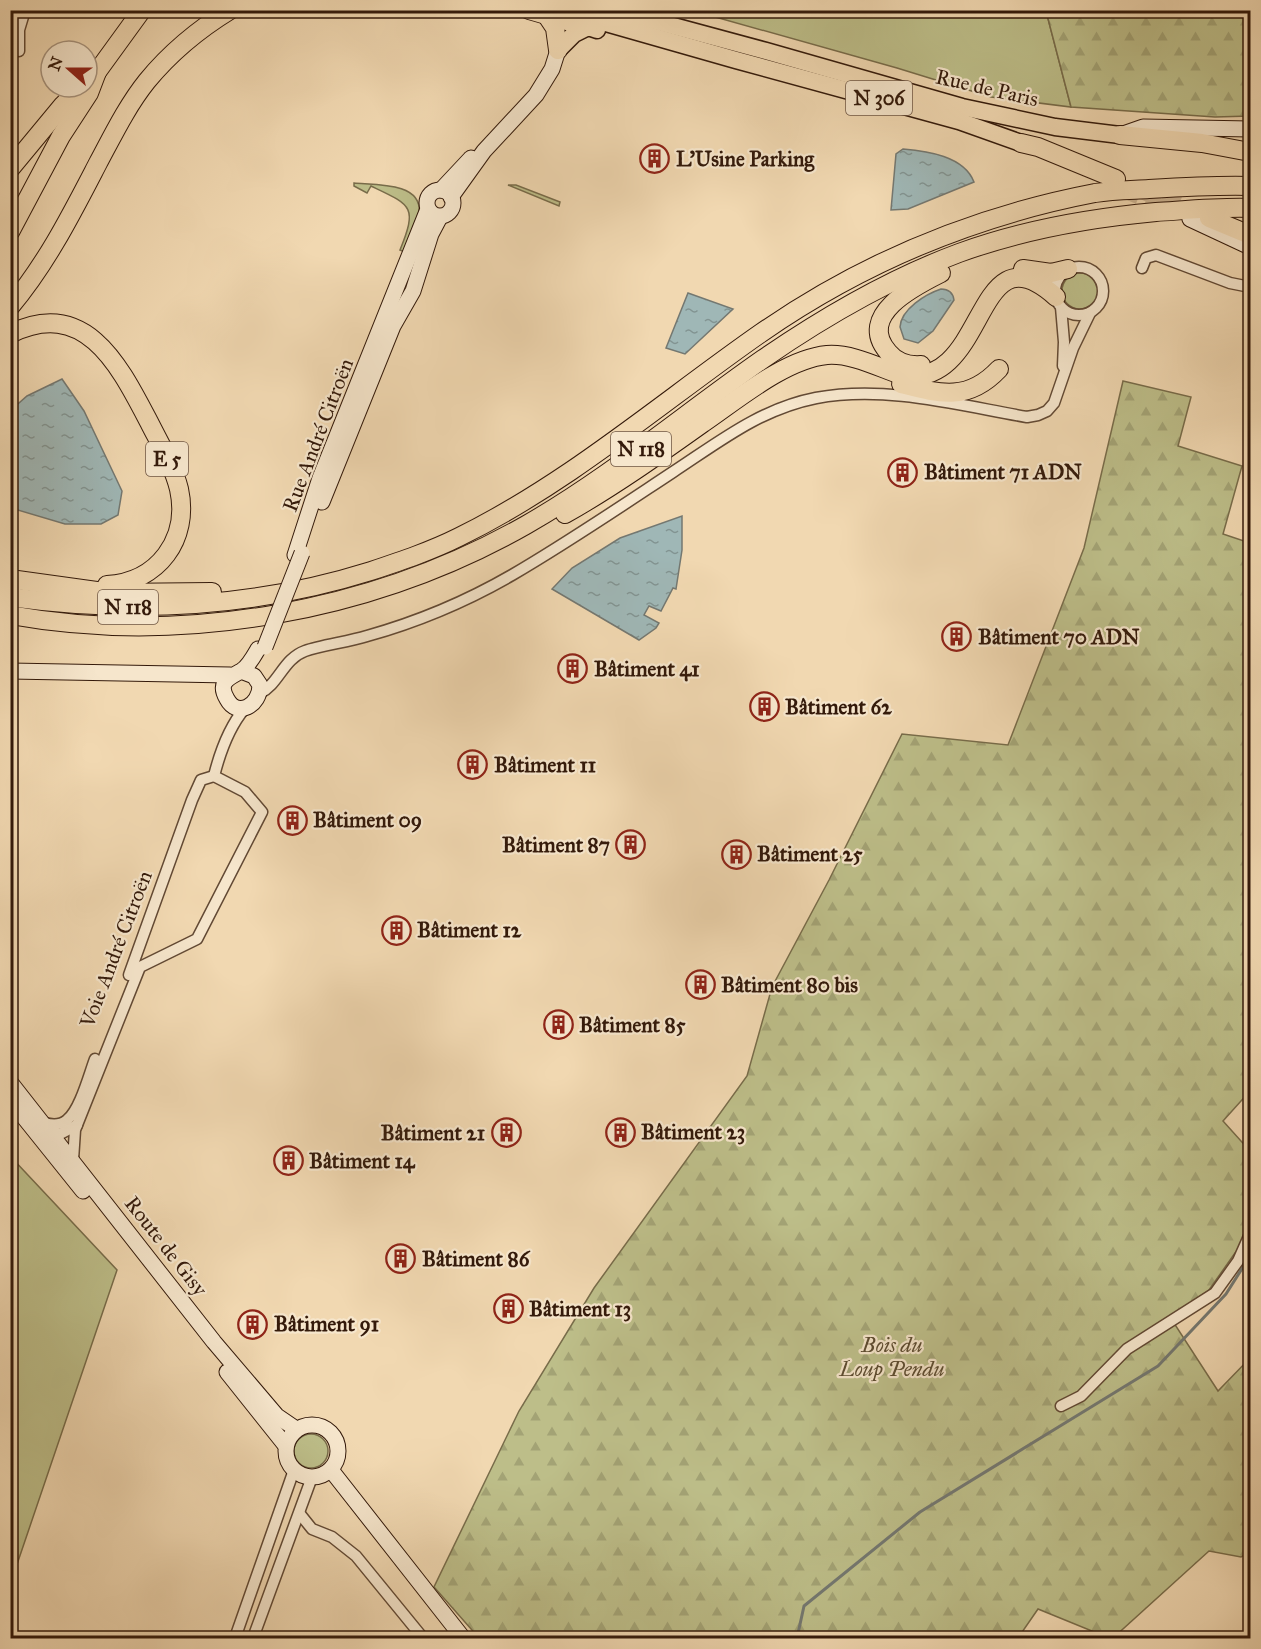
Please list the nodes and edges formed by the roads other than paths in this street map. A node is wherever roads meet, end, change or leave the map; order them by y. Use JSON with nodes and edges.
{"nodes":[{"id":1,"x":25,"y":10,"type":"edge"},
{"id":2,"x":142,"y":10,"type":"edge"},
{"id":3,"x":230,"y":10,"type":"edge"},
{"id":4,"x":529,"y":10,"type":"edge"},
{"id":5,"x":614,"y":10,"type":"edge"},
{"id":6,"x":554,"y":13,"type":"edge"},
{"id":7,"x":588,"y":27,"type":"junction"},
{"id":8,"x":558,"y":50,"type":"junction"},
{"id":9,"x":19,"y":51,"type":"dead end"},
{"id":10,"x":736,"y":60,"type":"junction"},
{"id":11,"x":99,"y":68,"type":"edge"},
{"id":12,"x":69,"y":99,"type":"edge"},
{"id":13,"x":85,"y":99,"type":"edge"},
{"id":14,"x":1251,"y":129,"type":"edge"},
{"id":15,"x":1120,"y":135,"type":"junction"},
{"id":16,"x":1021,"y":143,"type":"joint"},
{"id":17,"x":1251,"y":152,"type":"edge"},
{"id":18,"x":10,"y":169,"type":"edge"},
{"id":19,"x":1109,"y":180,"type":"tunnel mouth"},
{"id":20,"x":1251,"y":186,"type":"edge"},
{"id":21,"x":446,"y":194,"type":"junction"},
{"id":22,"x":1251,"y":208,"type":"edge"},
{"id":23,"x":434,"y":213,"type":"junction"},
{"id":24,"x":1209,"y":218,"type":"tunnel mouth"},
{"id":25,"x":1190,"y":219,"type":"tunnel mouth"},
{"id":26,"x":1068,"y":223,"type":"junction"},
{"id":27,"x":10,"y":232,"type":"edge"},
{"id":28,"x":1251,"y":235,"type":"edge"},
{"id":29,"x":1251,"y":247,"type":"edge"},
{"id":30,"x":1142,"y":268,"type":"dead end"},
{"id":31,"x":1068,"y":269,"type":"junction"},
{"id":32,"x":1251,"y":287,"type":"edge"},
{"id":33,"x":1058,"y":302,"type":"junction"},
{"id":34,"x":10,"y":307,"type":"edge"},
{"id":35,"x":1090,"y":313,"type":"junction"},
{"id":36,"x":10,"y":334,"type":"edge"},
{"id":37,"x":999,"y":369,"type":"dead end"},
{"id":38,"x":1064,"y":372,"type":"junction"},
{"id":39,"x":779,"y":373,"type":"junction"},
{"id":40,"x":537,"y":493,"type":"junction"},
{"id":41,"x":450,"y":562,"type":"junction"},
{"id":42,"x":10,"y":579,"type":"edge"},
{"id":43,"x":48,"y":584,"type":"junction"},
{"id":44,"x":10,"y":597,"type":"edge"},
{"id":45,"x":10,"y":615,"type":"edge"},
{"id":46,"x":10,"y":671,"type":"edge"},
{"id":47,"x":190,"y":676,"type":"junction"},
{"id":48,"x":248,"y":679,"type":"junction"},
{"id":49,"x":225,"y":695,"type":"junction"},
{"id":50,"x":245,"y":708,"type":"junction"},
{"id":51,"x":214,"y":776,"type":"junction"},
{"id":52,"x":10,"y":1082,"type":"edge"},
{"id":53,"x":10,"y":1100,"type":"edge"},
{"id":54,"x":77,"y":1125,"type":"junction"},
{"id":55,"x":45,"y":1130,"type":"junction"},
{"id":56,"x":73,"y":1160,"type":"junction"},
{"id":57,"x":1251,"y":1234,"type":"edge"},
{"id":58,"x":1061,"y":1406,"type":"dead end"},
{"id":59,"x":296,"y":1430,"type":"junction"},
{"id":60,"x":286,"y":1446,"type":"junction"},
{"id":61,"x":294,"y":1470,"type":"junction"},
{"id":62,"x":330,"y":1470,"type":"junction"},
{"id":63,"x":312,"y":1477,"type":"junction"},
{"id":64,"x":300,"y":1514,"type":"junction"},
{"id":65,"x":235,"y":1638,"type":"edge"},
{"id":66,"x":253,"y":1638,"type":"edge"},
{"id":67,"x":423,"y":1638,"type":"edge"},
{"id":68,"x":463,"y":1638,"type":"edge"}],
"edges":[{"from":1,"to":9,"type":"street"},
{"from":2,"to":11,"type":"highway"},
{"from":3,"to":34,"type":"highway"},
{"from":4,"to":6,"type":"highway"},
{"from":5,"to":15,"type":"main road","name":"Rue de Paris","number":"N 306"},
{"from":6,"to":7,"type":"highway"},
{"from":6,"to":8,"type":"highway"},
{"from":6,"to":10,"type":"main road","number":"N 306"},
{"from":7,"to":8,"type":"main road"},
{"from":7,"to":10,"type":"main road"},
{"from":8,"to":21,"type":"street"},
{"from":10,"to":16,"type":"main road","number":"N 306"},
{"from":12,"to":18,"type":"highway"},
{"from":13,"to":27,"type":"highway"},
{"from":14,"to":15,"type":"street","name":"Rue de Paris"},
{"from":15,"to":17,"type":"highway","number":"N 306"},
{"from":16,"to":19,"type":"highway","number":"N 306"},
{"from":20,"to":40,"type":"highway","number":"N 118"},
{"from":21,"to":23,"type":"street"},
{"from":21,"to":23,"type":"street"},
{"from":22,"to":26,"type":"highway","number":"N 118"},
{"from":23,"to":48,"type":"street","name":"Rue André Citroën","bridge":true},
{"from":24,"to":28,"type":"highway"},
{"from":25,"to":29,"type":"street"},
{"from":26,"to":31,"type":"highway"},
{"from":26,"to":41,"type":"highway","number":"N 118"},
{"from":30,"to":32,"type":"street"},
{"from":31,"to":33,"type":"street"},
{"from":31,"to":35,"type":"street"},
{"from":33,"to":35,"type":"street"},
{"from":33,"to":38,"type":"street"},
{"from":33,"to":39,"type":"highway"},
{"from":35,"to":38,"type":"street"},
{"from":36,"to":43,"type":"highway","number":"E 5"},
{"from":37,"to":39,"type":"highway"},
{"from":38,"to":48,"type":"street"},
{"from":39,"to":41,"type":"highway"},
{"from":40,"to":43,"type":"highway"},
{"from":40,"to":44,"type":"highway","number":"N 118"},
{"from":41,"to":45,"type":"highway","number":"N 118"},
{"from":42,"to":43,"type":"highway"},
{"from":46,"to":47,"type":"street"},
{"from":47,"to":48,"type":"street"},
{"from":47,"to":49,"type":"street"},
{"from":48,"to":49,"type":"street","name":"Rue André Citroën"},
{"from":48,"to":50,"type":"street","name":"Rue André Citroën"},
{"from":49,"to":50,"type":"street"},
{"from":50,"to":51,"type":"street"},
{"from":51,"to":54,"type":"street"},
{"from":51,"to":55,"type":"street","name":"Voie André Citroën"},
{"from":52,"to":55,"type":"street","name":"Route de Gisy"},
{"from":53,"to":55,"type":"street","name":"Route de Gisy"},
{"from":54,"to":55,"type":"street"},
{"from":54,"to":56,"type":"street"},
{"from":55,"to":56,"type":"street","name":"Route de Gisy"},
{"from":55,"to":60,"type":"street","name":"Route de Gisy"},
{"from":56,"to":59,"type":"street","name":"Route de Gisy"},
{"from":57,"to":58,"type":"street"},
{"from":59,"to":60,"type":"street"},
{"from":59,"to":62,"type":"street"},
{"from":60,"to":61,"type":"street"},
{"from":61,"to":63,"type":"street"},
{"from":61,"to":65,"type":"street"},
{"from":62,"to":63,"type":"street"},
{"from":62,"to":68,"type":"street"},
{"from":63,"to":64,"type":"street"},
{"from":64,"to":66,"type":"street"},
{"from":64,"to":67,"type":"street"}]}
